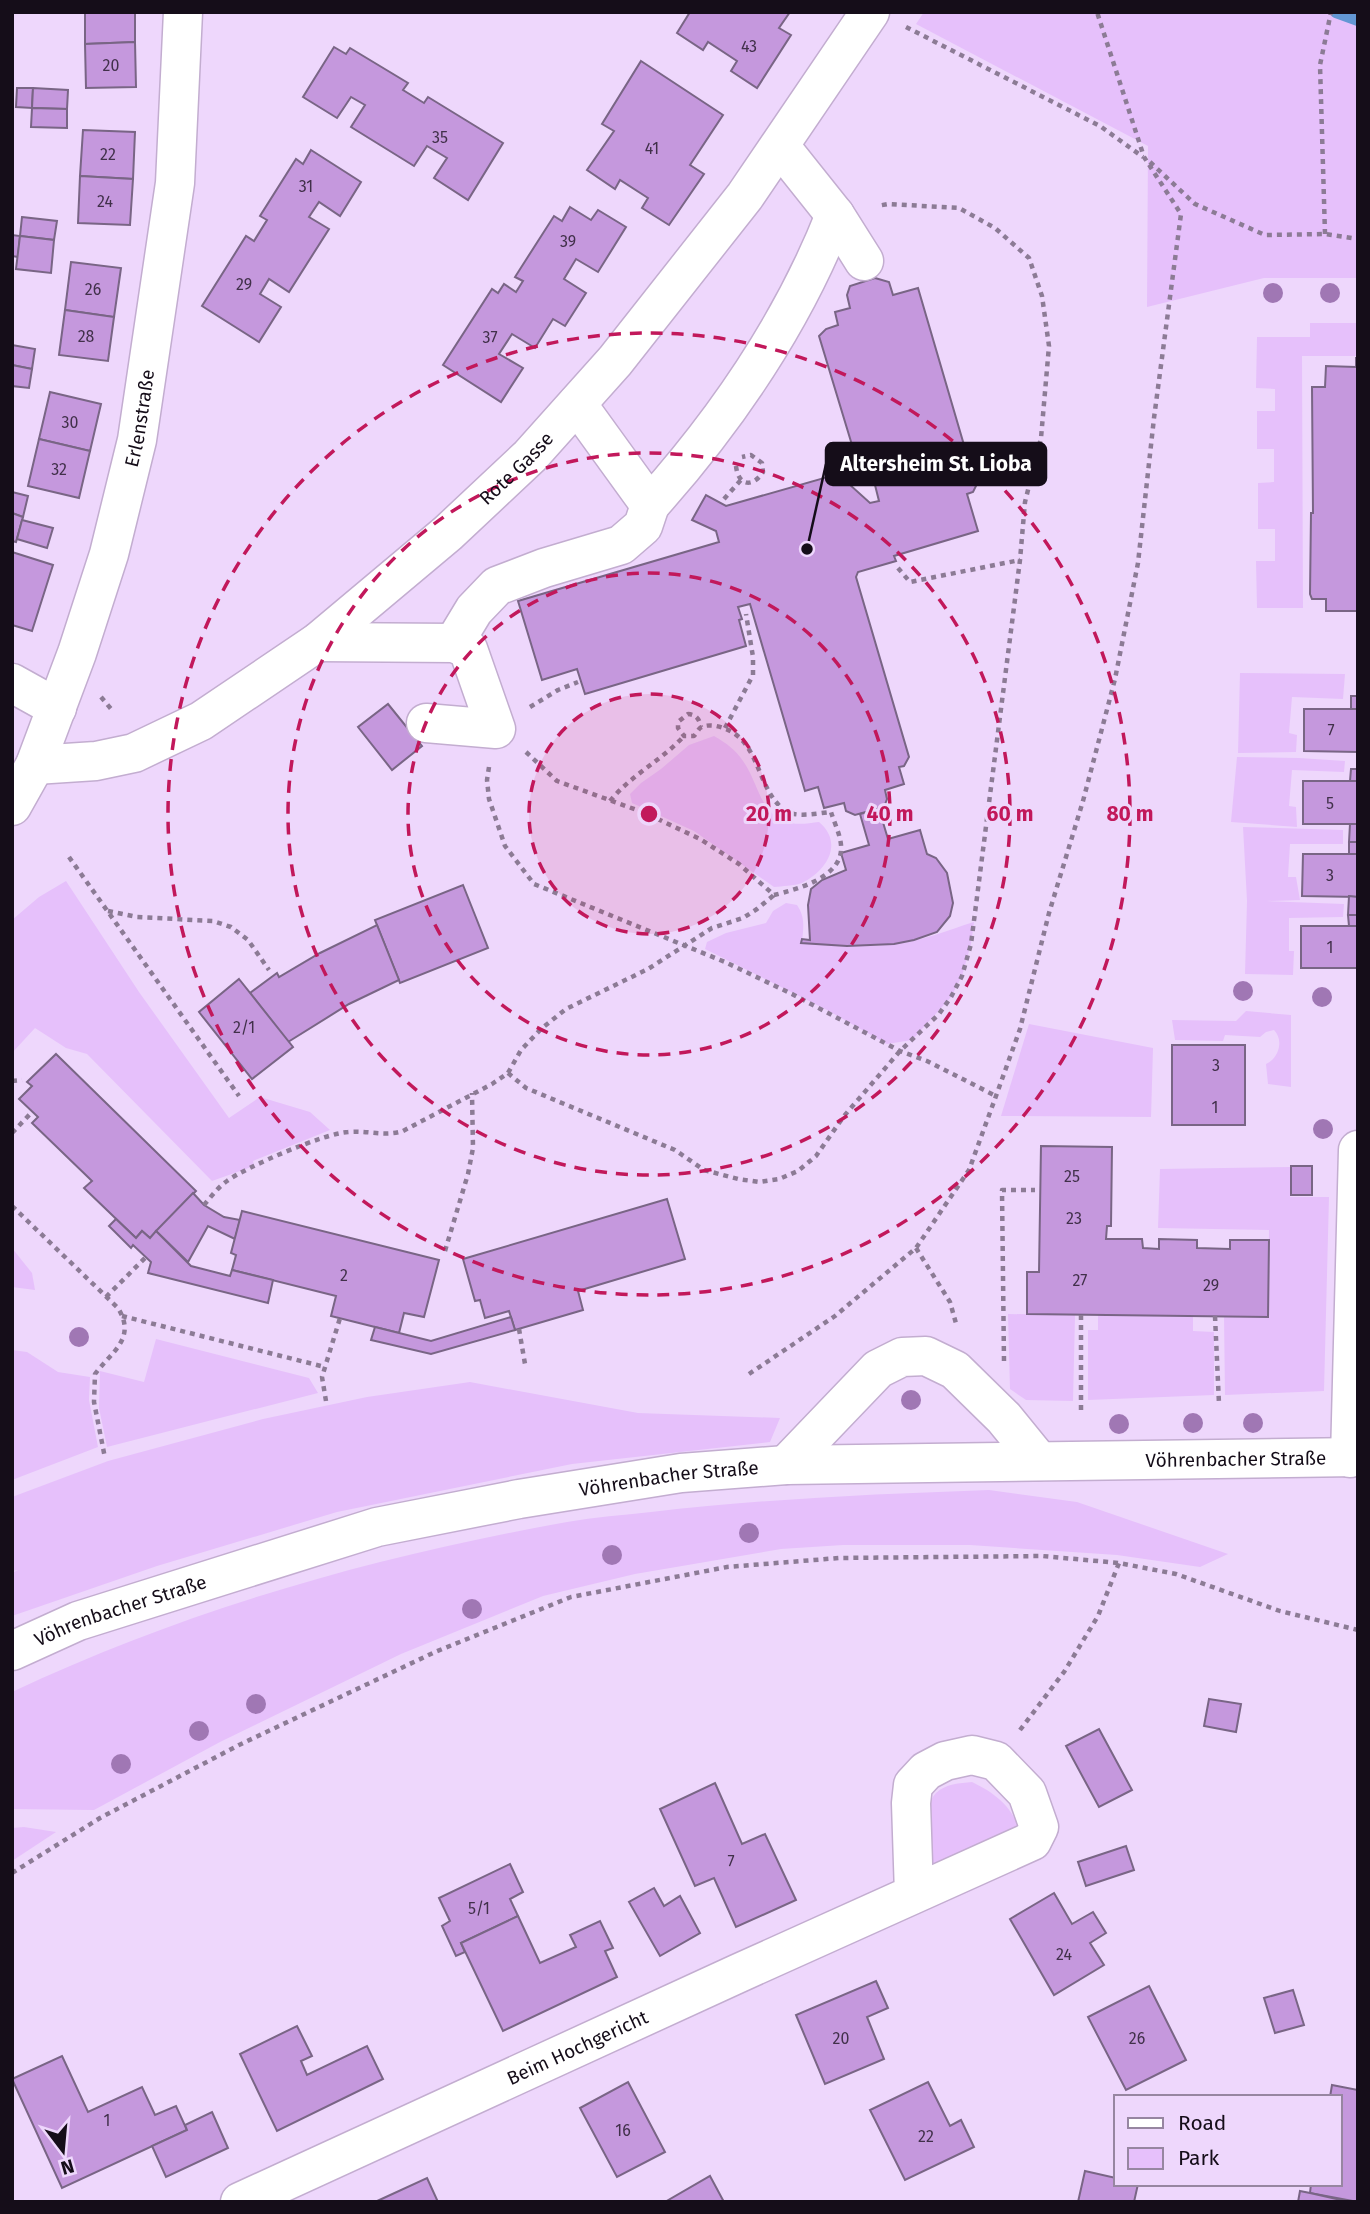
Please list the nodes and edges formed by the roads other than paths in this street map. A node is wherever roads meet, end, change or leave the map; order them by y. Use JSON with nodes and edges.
{"nodes":[{"id":1,"x":183,"y":12,"type":"edge"},
{"id":2,"x":869,"y":14,"type":"edge"},
{"id":3,"x":780,"y":146,"type":"junction"},
{"id":4,"x":835,"y":215,"type":"junction"},
{"id":5,"x":864,"y":261,"type":"dead end"},
{"id":6,"x":577,"y":404,"type":"junction"},
{"id":7,"x":650,"y":505,"type":"junction"},
{"id":8,"x":318,"y":642,"type":"junction"},
{"id":9,"x":454,"y":643,"type":"junction"},
{"id":10,"x":12,"y":683,"type":"edge"},
{"id":11,"x":57,"y":708,"type":"junction"},
{"id":12,"x":426,"y":723,"type":"dead end"},
{"id":13,"x":36,"y":765,"type":"junction"},
{"id":14,"x":12,"y":806,"type":"edge"},
{"id":15,"x":1358,"y":1150,"type":"edge"},
{"id":16,"x":1355,"y":1459,"type":"edge"},
{"id":17,"x":1039,"y":1461,"type":"junction"},
{"id":18,"x":786,"y":1465,"type":"junction"},
{"id":19,"x":12,"y":1651,"type":"edge"},
{"id":20,"x":914,"y":1894,"type":"junction"},
{"id":21,"x":240,"y":2202,"type":"edge"}],
"edges":[{"from":1,"to":11,"type":"street","name":"Erlenstraße"},
{"from":2,"to":3,"type":"street","name":"Rote Gasse"},
{"from":3,"to":4,"type":"street"},
{"from":3,"to":6,"type":"street","name":"Rote Gasse"},
{"from":4,"to":5,"type":"street"},
{"from":4,"to":7,"type":"street"},
{"from":6,"to":7,"type":"street"},
{"from":6,"to":8,"type":"street","name":"Rote Gasse"},
{"from":7,"to":9,"type":"street"},
{"from":8,"to":9,"type":"street"},
{"from":8,"to":13,"type":"street","name":"Rote Gasse"},
{"from":9,"to":12,"type":"street"},
{"from":10,"to":11,"type":"street"},
{"from":11,"to":13,"type":"street","name":"Erlenstraße"},
{"from":13,"to":14,"type":"street","name":"Erlenstraße"},
{"from":15,"to":16,"type":"street"},
{"from":16,"to":17,"type":"street","name":"Vöhrenbacher Straße"},
{"from":17,"to":18,"type":"street","name":"Vöhrenbacher Straße"},
{"from":17,"to":18,"type":"street"},
{"from":18,"to":19,"type":"street","name":"Vöhrenbacher Straße"},
{"from":20,"to":20,"type":"street","name":"Beim Hochgericht"},
{"from":20,"to":21,"type":"street","name":"Beim Hochgericht"}]}
